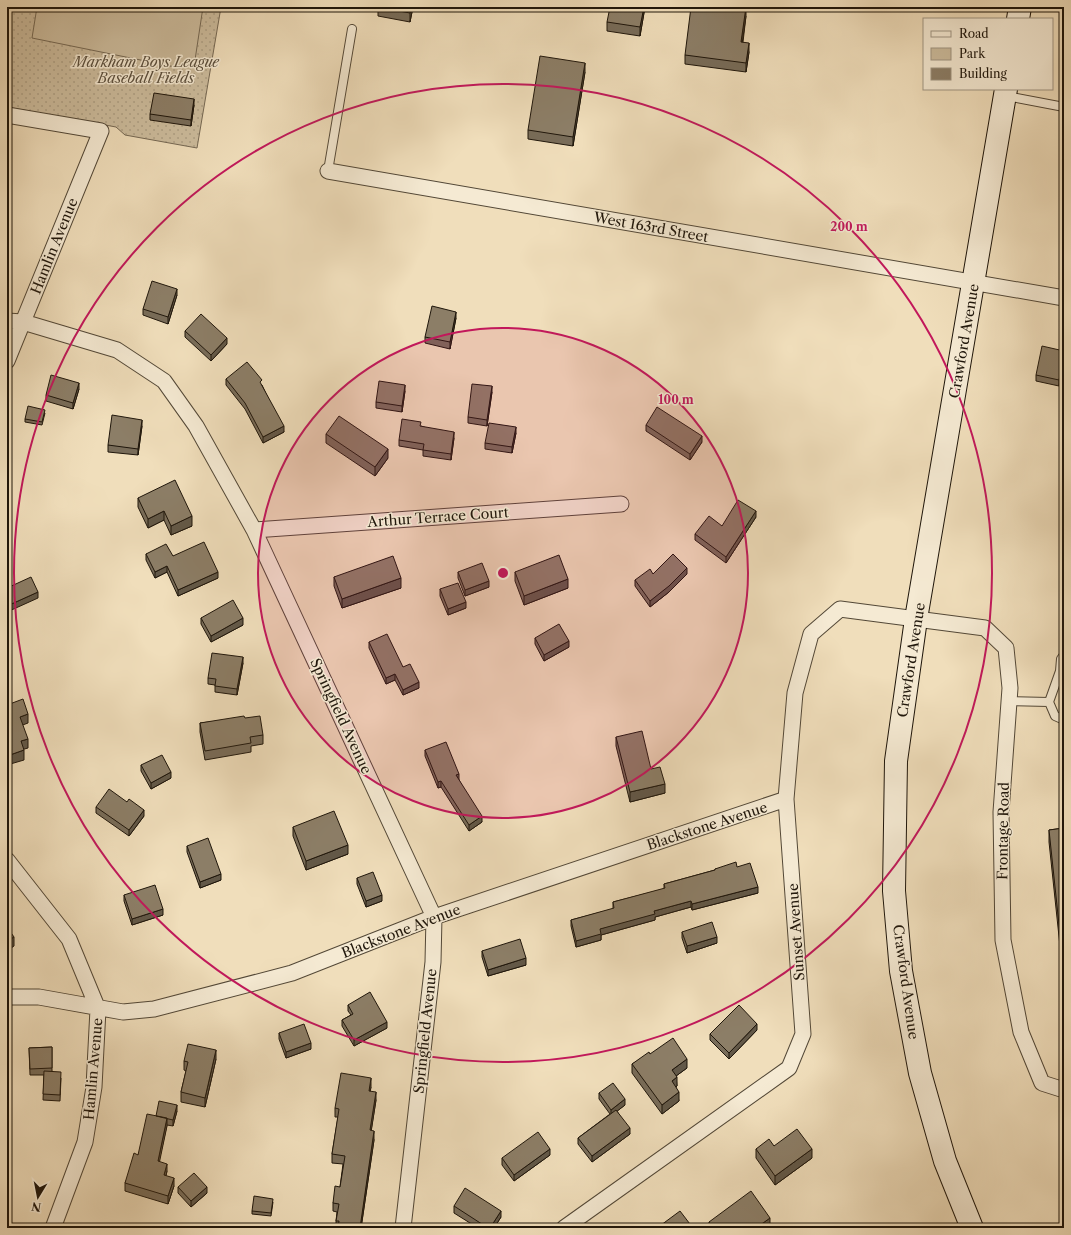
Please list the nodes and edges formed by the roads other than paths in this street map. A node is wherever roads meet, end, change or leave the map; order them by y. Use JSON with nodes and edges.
{"nodes":[{"id":1,"x":1020,"y":7,"type":"edge"},
{"id":2,"x":1018,"y":18,"type":"edge"},
{"id":3,"x":352,"y":29,"type":"dead end"},
{"id":4,"x":1006,"y":93,"type":"edge"},
{"id":5,"x":1064,"y":107,"type":"edge"},
{"id":6,"x":7,"y":115,"type":"edge"},
{"id":7,"x":328,"y":170,"type":"joint"},
{"id":8,"x":973,"y":283,"type":"junction"},
{"id":9,"x":1064,"y":298,"type":"edge"},
{"id":10,"x":7,"y":321,"type":"edge"},
{"id":11,"x":23,"y":322,"type":"junction"},
{"id":12,"x":7,"y":361,"type":"edge"},
{"id":13,"x":621,"y":504,"type":"dead end"},
{"id":14,"x":254,"y":530,"type":"junction"},
{"id":15,"x":916,"y":619,"type":"junction"},
{"id":16,"x":1064,"y":655,"type":"edge"},
{"id":17,"x":1009,"y":700,"type":"junction"},
{"id":18,"x":1049,"y":702,"type":"junction"},
{"id":19,"x":1064,"y":720,"type":"edge"},
{"id":20,"x":786,"y":799,"type":"junction"},
{"id":21,"x":7,"y":860,"type":"edge"},
{"id":22,"x":434,"y":917,"type":"junction"},
{"id":23,"x":7,"y":997,"type":"edge"},
{"id":24,"x":98,"y":1009,"type":"junction"},
{"id":25,"x":1064,"y":1090,"type":"edge"},
{"id":26,"x":53,"y":1228,"type":"edge"},
{"id":27,"x":403,"y":1228,"type":"edge"},
{"id":28,"x":564,"y":1228,"type":"edge"},
{"id":29,"x":972,"y":1228,"type":"edge"}],
"edges":[{"from":1,"to":2,"type":"main road"},
{"from":3,"to":7,"type":"lane"},
{"from":4,"to":5,"type":"lane"},
{"from":4,"to":8,"type":"main road","name":"Crawford Avenue"},
{"from":6,"to":11,"type":"street","name":"Hamlin Avenue"},
{"from":7,"to":8,"type":"street","name":"West 163rd Street"},
{"from":8,"to":9,"type":"street","name":"West 163rd Street"},
{"from":8,"to":15,"type":"main road","name":"Crawford Avenue"},
{"from":10,"to":11,"type":"street","name":"Springfield Avenue"},
{"from":11,"to":12,"type":"street","name":"Hamlin Avenue"},
{"from":11,"to":14,"type":"street","name":"Springfield Avenue"},
{"from":13,"to":14,"type":"street","name":"Arthur Terrace Court"},
{"from":14,"to":22,"type":"street","name":"Springfield Avenue"},
{"from":15,"to":17,"type":"street","name":"Frontage Road"},
{"from":15,"to":20,"type":"street","name":"Sunset Avenue"},
{"from":15,"to":29,"type":"main road","name":"Crawford Avenue"},
{"from":16,"to":18,"type":"lane"},
{"from":17,"to":18,"type":"lane"},
{"from":17,"to":25,"type":"street","name":"Frontage Road"},
{"from":18,"to":19,"type":"lane"},
{"from":20,"to":22,"type":"street","name":"Blackstone Avenue"},
{"from":20,"to":28,"type":"street","name":"Sunset Avenue"},
{"from":21,"to":24,"type":"street","name":"Hamlin Avenue"},
{"from":22,"to":24,"type":"street","name":"Blackstone Avenue"},
{"from":22,"to":27,"type":"street","name":"Springfield Avenue"},
{"from":23,"to":24,"type":"street","name":"Blackstone Avenue"},
{"from":24,"to":26,"type":"street","name":"Hamlin Avenue"}]}
